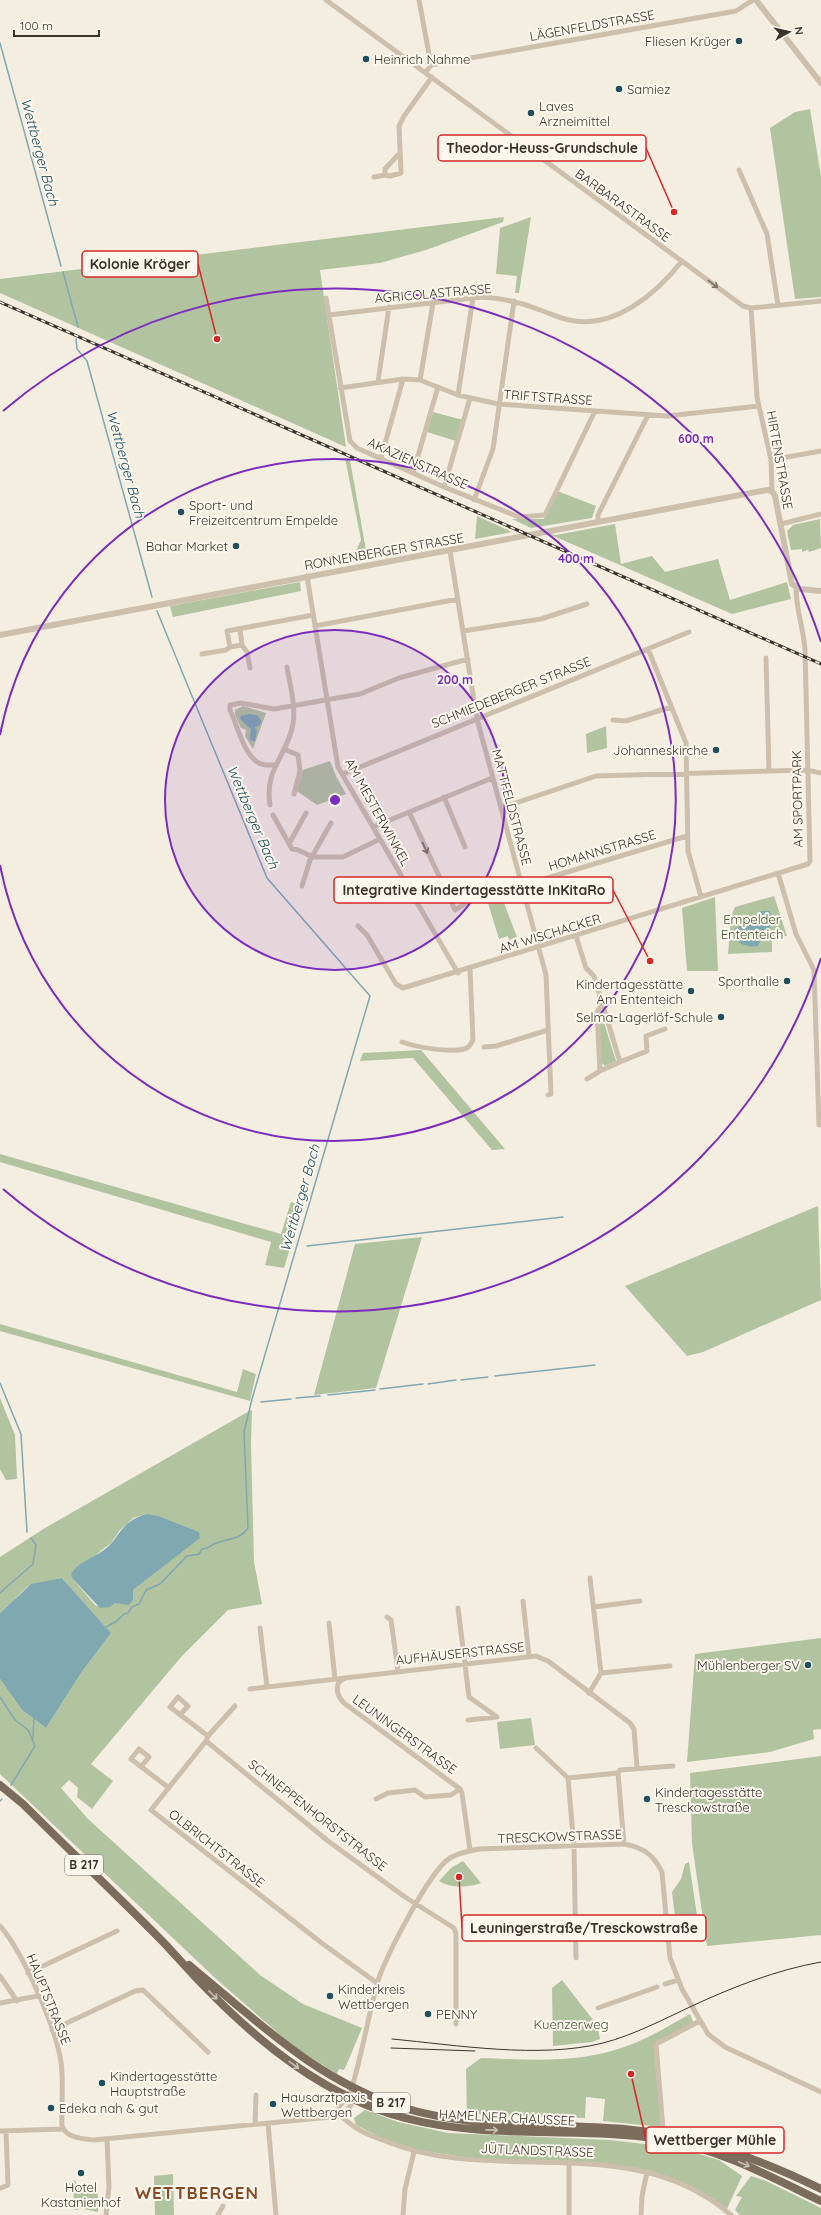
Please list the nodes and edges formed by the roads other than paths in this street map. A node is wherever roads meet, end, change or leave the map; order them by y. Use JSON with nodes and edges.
{"nodes":[{"id":1,"x":326,"y":0,"type":"edge"},
{"id":2,"x":419,"y":0,"type":"edge"},
{"id":3,"x":753,"y":0,"type":"edge"},
{"id":4,"x":756,"y":0,"type":"edge"},
{"id":5,"x":431,"y":65,"type":"junction"},
{"id":6,"x":426,"y":72,"type":"junction"},
{"id":7,"x":432,"y":77,"type":"junction"},
{"id":8,"x":821,"y":83,"type":"edge"},
{"id":9,"x":399,"y":154,"type":"junction"},
{"id":10,"x":739,"y":170,"type":"dead end"},
{"id":11,"x":385,"y":175,"type":"junction"},
{"id":12,"x":374,"y":177,"type":"dead end"},
{"id":13,"x":682,"y":261,"type":"junction"},
{"id":14,"x":326,"y":298,"type":"dead end"},
{"id":15,"x":473,"y":298,"type":"junction"},
{"id":16,"x":514,"y":301,"type":"junction"},
{"id":17,"x":821,"y":301,"type":"edge"},
{"id":18,"x":433,"y":303,"type":"junction"},
{"id":19,"x":778,"y":305,"type":"junction"},
{"id":20,"x":389,"y":307,"type":"junction"},
{"id":21,"x":751,"y":308,"type":"junction"},
{"id":22,"x":329,"y":315,"type":"junction"},
{"id":23,"x":404,"y":379,"type":"junction"},
{"id":24,"x":420,"y":380,"type":"junction"},
{"id":25,"x":378,"y":382,"type":"junction"},
{"id":26,"x":438,"y":387,"type":"junction"},
{"id":27,"x":340,"y":388,"type":"junction"},
{"id":28,"x":458,"y":394,"type":"junction"},
{"id":29,"x":470,"y":398,"type":"junction"},
{"id":30,"x":498,"y":404,"type":"junction"},
{"id":31,"x":759,"y":406,"type":"junction"},
{"id":32,"x":595,"y":411,"type":"junction"},
{"id":33,"x":648,"y":415,"type":"junction"},
{"id":34,"x":821,"y":450,"type":"edge"},
{"id":35,"x":381,"y":458,"type":"junction"},
{"id":36,"x":771,"y":460,"type":"junction"},
{"id":37,"x":413,"y":473,"type":"junction"},
{"id":38,"x":444,"y":487,"type":"junction"},
{"id":39,"x":772,"y":491,"type":"junction"},
{"id":40,"x":474,"y":500,"type":"junction"},
{"id":41,"x":821,"y":514,"type":"edge"},
{"id":42,"x":598,"y":522,"type":"junction"},
{"id":43,"x":781,"y":524,"type":"junction"},
{"id":44,"x":450,"y":551,"type":"junction"},
{"id":45,"x":306,"y":576,"type":"junction"},
{"id":46,"x":796,"y":588,"type":"junction"},
{"id":47,"x":821,"y":591,"type":"edge"},
{"id":48,"x":458,"y":599,"type":"junction"},
{"id":49,"x":587,"y":604,"type":"dead end"},
{"id":50,"x":313,"y":615,"type":"junction"},
{"id":51,"x":315,"y":626,"type":"junction"},
{"id":52,"x":240,"y":629,"type":"junction"},
{"id":53,"x":463,"y":631,"type":"junction"},
{"id":54,"x":688,"y":632,"type":"dead end"},
{"id":55,"x":0,"y":635,"type":"edge"},
{"id":56,"x":242,"y":645,"type":"junction"},
{"id":57,"x":230,"y":647,"type":"junction"},
{"id":58,"x":648,"y":649,"type":"junction"},
{"id":59,"x":202,"y":654,"type":"dead end"},
{"id":60,"x":766,"y":658,"type":"dead end"},
{"id":61,"x":468,"y":659,"type":"junction"},
{"id":62,"x":287,"y":667,"type":"dead end"},
{"id":63,"x":250,"y":668,"type":"dead end"},
{"id":64,"x":327,"y":700,"type":"junction"},
{"id":65,"x":293,"y":706,"type":"junction"},
{"id":66,"x":671,"y":707,"type":"junction"},
{"id":67,"x":477,"y":719,"type":"junction"},
{"id":68,"x":613,"y":720,"type":"dead end"},
{"id":69,"x":284,"y":749,"type":"junction"},
{"id":70,"x":275,"y":765,"type":"junction"},
{"id":71,"x":807,"y":770,"type":"junction"},
{"id":72,"x":770,"y":771,"type":"junction"},
{"id":73,"x":687,"y":773,"type":"junction"},
{"id":74,"x":821,"y":773,"type":"edge"},
{"id":75,"x":343,"y":774,"type":"junction"},
{"id":76,"x":492,"y":778,"type":"junction"},
{"id":77,"x":294,"y":794,"type":"dead end"},
{"id":78,"x":444,"y":797,"type":"junction"},
{"id":79,"x":270,"y":805,"type":"dead end"},
{"id":80,"x":501,"y":808,"type":"junction"},
{"id":81,"x":409,"y":812,"type":"junction"},
{"id":82,"x":306,"y":813,"type":"dead end"},
{"id":83,"x":273,"y":815,"type":"dead end"},
{"id":84,"x":331,"y":823,"type":"dead end"},
{"id":85,"x":373,"y":827,"type":"junction"},
{"id":86,"x":687,"y":836,"type":"junction"},
{"id":87,"x":380,"y":839,"type":"junction"},
{"id":88,"x":290,"y":842,"type":"junction"},
{"id":89,"x":465,"y":847,"type":"dead end"},
{"id":90,"x":313,"y":858,"type":"junction"},
{"id":91,"x":778,"y":873,"type":"junction"},
{"id":92,"x":302,"y":886,"type":"dead end"},
{"id":93,"x":523,"y":886,"type":"junction"},
{"id":94,"x":701,"y":897,"type":"junction"},
{"id":95,"x":358,"y":926,"type":"dead end"},
{"id":96,"x":576,"y":936,"type":"junction"},
{"id":97,"x":540,"y":947,"type":"junction"},
{"id":98,"x":470,"y":969,"type":"junction"},
{"id":99,"x":458,"y":973,"type":"junction"},
{"id":100,"x":602,"y":1005,"type":"junction"},
{"id":101,"x":818,"y":1005,"type":"edge"},
{"id":102,"x":665,"y":1029,"type":"dead end"},
{"id":103,"x":548,"y":1030,"type":"junction"},
{"id":104,"x":402,"y":1042,"type":"dead end"},
{"id":105,"x":484,"y":1047,"type":"dead end"},
{"id":106,"x":620,"y":1062,"type":"junction"},
{"id":107,"x":600,"y":1071,"type":"junction"},
{"id":108,"x":587,"y":1079,"type":"dead end"},
{"id":109,"x":548,"y":1095,"type":"dead end"},
{"id":110,"x":819,"y":1125,"type":"dead end"},
{"id":111,"x":590,"y":1578,"type":"dead end"},
{"id":112,"x":523,"y":1600,"type":"dead end"},
{"id":113,"x":640,"y":1601,"type":"dead end"},
{"id":114,"x":594,"y":1607,"type":"junction"},
{"id":115,"x":458,"y":1608,"type":"dead end"},
{"id":116,"x":387,"y":1617,"type":"dead end"},
{"id":117,"x":328,"y":1623,"type":"dead end"},
{"id":118,"x":260,"y":1628,"type":"dead end"},
{"id":119,"x":529,"y":1656,"type":"junction"},
{"id":120,"x":465,"y":1663,"type":"junction"},
{"id":121,"x":670,"y":1666,"type":"dead end"},
{"id":122,"x":398,"y":1671,"type":"junction"},
{"id":123,"x":601,"y":1674,"type":"junction"},
{"id":124,"x":348,"y":1677,"type":"junction"},
{"id":125,"x":335,"y":1679,"type":"junction"},
{"id":126,"x":267,"y":1687,"type":"junction"},
{"id":127,"x":250,"y":1689,"type":"dead end"},
{"id":128,"x":589,"y":1692,"type":"junction"},
{"id":129,"x":235,"y":1706,"type":"dead end"},
{"id":130,"x":180,"y":1715,"type":"dead end"},
{"id":131,"x":468,"y":1720,"type":"dead end"},
{"id":132,"x":207,"y":1738,"type":"junction"},
{"id":133,"x":536,"y":1748,"type":"dead end"},
{"id":134,"x":673,"y":1766,"type":"dead end"},
{"id":135,"x":141,"y":1767,"type":"dead end"},
{"id":136,"x":637,"y":1768,"type":"junction"},
{"id":137,"x":618,"y":1773,"type":"junction"},
{"id":138,"x":568,"y":1778,"type":"junction"},
{"id":139,"x":0,"y":1786,"type":"edge"},
{"id":140,"x":169,"y":1788,"type":"junction"},
{"id":141,"x":460,"y":1789,"type":"junction"},
{"id":142,"x":376,"y":1799,"type":"dead end"},
{"id":143,"x":624,"y":1844,"type":"junction"},
{"id":144,"x":574,"y":1846,"type":"junction"},
{"id":145,"x":470,"y":1850,"type":"junction"},
{"id":146,"x":416,"y":1905,"type":"junction"},
{"id":147,"x":0,"y":1926,"type":"edge"},
{"id":148,"x":117,"y":1931,"type":"dead end"},
{"id":149,"x":167,"y":1946,"type":"junction"},
{"id":150,"x":576,"y":1958,"type":"dead end"},
{"id":151,"x":28,"y":1973,"type":"junction"},
{"id":152,"x":0,"y":1976,"type":"edge"},
{"id":153,"x":678,"y":1980,"type":"junction"},
{"id":154,"x":377,"y":1983,"type":"junction"},
{"id":155,"x":665,"y":1984,"type":"dead end"},
{"id":156,"x":657,"y":1987,"type":"dead end"},
{"id":157,"x":38,"y":1996,"type":"junction"},
{"id":158,"x":17,"y":2001,"type":"junction"},
{"id":159,"x":0,"y":2003,"type":"edge"},
{"id":160,"x":598,"y":2008,"type":"dead end"},
{"id":161,"x":700,"y":2021,"type":"junction"},
{"id":162,"x":456,"y":2024,"type":"dead end"},
{"id":163,"x":52,"y":2030,"type":"junction"},
{"id":164,"x":208,"y":2052,"type":"dead end"},
{"id":165,"x":352,"y":2087,"type":"junction"},
{"id":166,"x":821,"y":2092,"type":"edge"},
{"id":167,"x":256,"y":2095,"type":"dead end"},
{"id":168,"x":349,"y":2097,"type":"junction"},
{"id":169,"x":341,"y":2116,"type":"junction"},
{"id":170,"x":331,"y":2117,"type":"junction"},
{"id":171,"x":255,"y":2124,"type":"junction"},
{"id":172,"x":268,"y":2124,"type":"junction"},
{"id":173,"x":63,"y":2129,"type":"junction"},
{"id":174,"x":663,"y":2129,"type":"dead end"},
{"id":175,"x":0,"y":2131,"type":"edge"},
{"id":176,"x":6,"y":2131,"type":"junction"},
{"id":177,"x":107,"y":2139,"type":"junction"},
{"id":178,"x":414,"y":2152,"type":"junction"},
{"id":179,"x":569,"y":2162,"type":"junction"},
{"id":180,"x":647,"y":2172,"type":"junction"},
{"id":181,"x":1,"y":2188,"type":"dead end"},
{"id":182,"x":821,"y":2189,"type":"edge"},
{"id":183,"x":821,"y":2201,"type":"edge"},
{"id":184,"x":223,"y":2206,"type":"dead end"},
{"id":185,"x":106,"y":2215,"type":"edge"},
{"id":186,"x":218,"y":2215,"type":"edge"},
{"id":187,"x":276,"y":2215,"type":"edge"},
{"id":188,"x":403,"y":2215,"type":"edge"},
{"id":189,"x":569,"y":2215,"type":"edge"},
{"id":190,"x":641,"y":2215,"type":"edge"},
{"id":191,"x":731,"y":2215,"type":"edge"}],
"edges":[{"from":1,"to":6,"type":"street"},
{"from":2,"to":5,"type":"street"},
{"from":3,"to":5,"type":"street","name":"LÄGENFELDSTRASSE"},
{"from":4,"to":8,"type":"street"},
{"from":5,"to":6,"type":"street"},
{"from":6,"to":7,"type":"street","name":"BARBARASTRASSE"},
{"from":7,"to":9,"type":"street"},
{"from":7,"to":13,"type":"street","name":"BARBARASTRASSE"},
{"from":9,"to":11,"type":"street"},
{"from":9,"to":11,"type":"street"},
{"from":10,"to":19,"type":"street"},
{"from":11,"to":12,"type":"street"},
{"from":13,"to":16,"type":"street","name":"AGRICOLASTRASSE"},
{"from":13,"to":21,"type":"street","name":"BARBARASTRASSE","one_way":true},
{"from":14,"to":22,"type":"street","name":"AKAZIENSTRASSE"},
{"from":15,"to":16,"type":"street","name":"AGRICOLASTRASSE"},
{"from":15,"to":18,"type":"street","name":"AGRICOLASTRASSE"},
{"from":15,"to":28,"type":"street"},
{"from":16,"to":30,"type":"street"},
{"from":17,"to":19,"type":"street"},
{"from":18,"to":20,"type":"street","name":"AGRICOLASTRASSE"},
{"from":18,"to":24,"type":"street"},
{"from":19,"to":21,"type":"street"},
{"from":20,"to":22,"type":"street","name":"AGRICOLASTRASSE"},
{"from":20,"to":25,"type":"street"},
{"from":21,"to":31,"type":"street","name":"HIRTENSTRASSE"},
{"from":22,"to":27,"type":"street","name":"AKAZIENSTRASSE"},
{"from":23,"to":24,"type":"street","name":"TRIFTSTRASSE"},
{"from":23,"to":25,"type":"street","name":"TRIFTSTRASSE"},
{"from":23,"to":35,"type":"street"},
{"from":24,"to":26,"type":"street","name":"TRIFTSTRASSE"},
{"from":25,"to":27,"type":"street","name":"TRIFTSTRASSE"},
{"from":26,"to":28,"type":"street","name":"TRIFTSTRASSE"},
{"from":26,"to":37,"type":"street"},
{"from":27,"to":35,"type":"street","name":"AKAZIENSTRASSE"},
{"from":28,"to":29,"type":"street","name":"TRIFTSTRASSE"},
{"from":29,"to":30,"type":"street","name":"TRIFTSTRASSE"},
{"from":29,"to":38,"type":"street"},
{"from":30,"to":32,"type":"street","name":"TRIFTSTRASSE"},
{"from":30,"to":40,"type":"street"},
{"from":31,"to":33,"type":"street","name":"TRIFTSTRASSE"},
{"from":31,"to":36,"type":"street","name":"HIRTENSTRASSE"},
{"from":32,"to":33,"type":"street","name":"TRIFTSTRASSE"},
{"from":32,"to":40,"type":"street","name":"AKAZIENSTRASSE"},
{"from":33,"to":42,"type":"street"},
{"from":34,"to":36,"type":"street"},
{"from":35,"to":37,"type":"street","name":"AKAZIENSTRASSE"},
{"from":36,"to":39,"type":"street","name":"HIRTENSTRASSE"},
{"from":37,"to":38,"type":"street","name":"AKAZIENSTRASSE"},
{"from":38,"to":40,"type":"street","name":"AKAZIENSTRASSE"},
{"from":39,"to":42,"type":"street","name":"RONNENBERGER STRASSE"},
{"from":39,"to":43,"type":"street","name":"HIRTENSTRASSE"},
{"from":41,"to":43,"type":"street"},
{"from":42,"to":44,"type":"street","name":"RONNENBERGER STRASSE"},
{"from":43,"to":46,"type":"street","name":"HIRTENSTRASSE"},
{"from":44,"to":45,"type":"street","name":"RONNENBERGER STRASSE"},
{"from":44,"to":48,"type":"street","name":"MATTFELDSTRASSE"},
{"from":45,"to":50,"type":"street","name":"AM MESTERWINKEL"},
{"from":45,"to":55,"type":"street","name":"RONNENBERGER STRASSE"},
{"from":46,"to":47,"type":"street"},
{"from":46,"to":71,"type":"street","name":"AM SPORTPARK"},
{"from":48,"to":51,"type":"street"},
{"from":48,"to":53,"type":"street","name":"MATTFELDSTRASSE"},
{"from":49,"to":53,"type":"street"},
{"from":50,"to":51,"type":"street","name":"AM MESTERWINKEL"},
{"from":50,"to":52,"type":"street"},
{"from":51,"to":64,"type":"street","name":"AM MESTERWINKEL"},
{"from":52,"to":56,"type":"street"},
{"from":52,"to":57,"type":"street"},
{"from":53,"to":61,"type":"street","name":"MATTFELDSTRASSE"},
{"from":54,"to":58,"type":"street","name":"SCHMIEDEBERGER STRASSE"},
{"from":56,"to":57,"type":"street"},
{"from":56,"to":63,"type":"street"},
{"from":57,"to":59,"type":"street"},
{"from":58,"to":66,"type":"street"},
{"from":58,"to":67,"type":"street","name":"SCHMIEDEBERGER STRASSE"},
{"from":60,"to":72,"type":"street"},
{"from":61,"to":64,"type":"street"},
{"from":61,"to":67,"type":"street","name":"MATTFELDSTRASSE"},
{"from":62,"to":65,"type":"street"},
{"from":64,"to":65,"type":"street"},
{"from":64,"to":75,"type":"street","name":"AM MESTERWINKEL"},
{"from":65,"to":69,"type":"street"},
{"from":65,"to":70,"type":"street"},
{"from":66,"to":68,"type":"street"},
{"from":66,"to":73,"type":"street"},
{"from":67,"to":75,"type":"street","name":"SCHMIEDEBERGER STRASSE"},
{"from":67,"to":76,"type":"street","name":"MATTFELDSTRASSE"},
{"from":69,"to":70,"type":"street"},
{"from":69,"to":77,"type":"street"},
{"from":70,"to":79,"type":"street"},
{"from":71,"to":72,"type":"street"},
{"from":71,"to":74,"type":"street"},
{"from":71,"to":91,"type":"street","name":"AM SPORTPARK"},
{"from":72,"to":73,"type":"street"},
{"from":73,"to":80,"type":"street"},
{"from":73,"to":86,"type":"street"},
{"from":75,"to":85,"type":"street","name":"AM MESTERWINKEL"},
{"from":76,"to":78,"type":"street"},
{"from":76,"to":80,"type":"street","name":"MATTFELDSTRASSE"},
{"from":78,"to":81,"type":"street"},
{"from":78,"to":89,"type":"street"},
{"from":80,"to":93,"type":"street","name":"MATTFELDSTRASSE"},
{"from":81,"to":85,"type":"street"},
{"from":81,"to":93,"type":"street","name":"HOMANNSTRASSE","one_way":true},
{"from":82,"to":88,"type":"street"},
{"from":83,"to":88,"type":"street"},
{"from":84,"to":90,"type":"street"},
{"from":85,"to":87,"type":"street","name":"AM MESTERWINKEL"},
{"from":86,"to":93,"type":"street","name":"HOMANNSTRASSE"},
{"from":86,"to":94,"type":"street"},
{"from":87,"to":90,"type":"street"},
{"from":87,"to":99,"type":"street","name":"AM MESTERWINKEL"},
{"from":88,"to":90,"type":"street"},
{"from":90,"to":92,"type":"street"},
{"from":91,"to":94,"type":"street","name":"AM WISCHACKER"},
{"from":91,"to":101,"type":"street"},
{"from":93,"to":97,"type":"street","name":"MATTFELDSTRASSE"},
{"from":94,"to":96,"type":"street","name":"AM WISCHACKER"},
{"from":95,"to":99,"type":"street","name":"AM WISCHACKER"},
{"from":96,"to":97,"type":"street","name":"AM WISCHACKER"},
{"from":96,"to":100,"type":"street"},
{"from":97,"to":98,"type":"street","name":"AM WISCHACKER"},
{"from":97,"to":103,"type":"street","name":"MATTFELDSTRASSE"},
{"from":98,"to":99,"type":"street","name":"AM WISCHACKER"},
{"from":98,"to":104,"type":"street"},
{"from":100,"to":106,"type":"street"},
{"from":100,"to":107,"type":"street"},
{"from":101,"to":110,"type":"street"},
{"from":102,"to":106,"type":"street"},
{"from":103,"to":105,"type":"street"},
{"from":103,"to":109,"type":"street","name":"MATTFELDSTRASSE"},
{"from":106,"to":107,"type":"street"},
{"from":107,"to":108,"type":"street"},
{"from":111,"to":114,"type":"street"},
{"from":112,"to":119,"type":"street"},
{"from":113,"to":114,"type":"street"},
{"from":114,"to":123,"type":"street"},
{"from":115,"to":120,"type":"street"},
{"from":116,"to":122,"type":"street"},
{"from":117,"to":125,"type":"street"},
{"from":118,"to":126,"type":"street"},
{"from":119,"to":120,"type":"street","name":"AUFHÄUSERSTRASSE"},
{"from":119,"to":128,"type":"street","name":"AUFHÄUSERSTRASSE"},
{"from":120,"to":122,"type":"street","name":"AUFHÄUSERSTRASSE"},
{"from":120,"to":131,"type":"street"},
{"from":121,"to":123,"type":"street"},
{"from":122,"to":124,"type":"street","name":"AUFHÄUSERSTRASSE"},
{"from":123,"to":128,"type":"street"},
{"from":124,"to":125,"type":"street","name":"AUFHÄUSERSTRASSE"},
{"from":124,"to":141,"type":"street","name":"LEUNINGERSTRASSE"},
{"from":125,"to":126,"type":"street","name":"AUFHÄUSERSTRASSE"},
{"from":126,"to":127,"type":"street","name":"AUFHÄUSERSTRASSE"},
{"from":128,"to":136,"type":"street","name":"AUFHÄUSERSTRASSE"},
{"from":129,"to":132,"type":"street","name":"OLBRICHTSTRASSE"},
{"from":130,"to":132,"type":"street","name":"SCHNEPPENHORSTSTRASSE"},
{"from":132,"to":140,"type":"street","name":"OLBRICHTSTRASSE"},
{"from":132,"to":146,"type":"street","name":"SCHNEPPENHORSTSTRASSE"},
{"from":133,"to":138,"type":"street"},
{"from":134,"to":136,"type":"street"},
{"from":135,"to":140,"type":"street"},
{"from":136,"to":137,"type":"street"},
{"from":137,"to":138,"type":"street"},
{"from":137,"to":143,"type":"street"},
{"from":138,"to":144,"type":"street"},
{"from":139,"to":149,"type":"main road","name":"HAMELNER CHAUSSEE","number":"B 217"},
{"from":140,"to":154,"type":"street","name":"OLBRICHTSTRASSE"},
{"from":141,"to":142,"type":"street","name":"LEUNINGERSTRASSE"},
{"from":141,"to":145,"type":"street","name":"LEUNINGERSTRASSE"},
{"from":143,"to":144,"type":"street","name":"TRESCKOWSTRASSE"},
{"from":143,"to":153,"type":"street","name":"TRESCKOWSTRASSE"},
{"from":144,"to":145,"type":"street","name":"TRESCKOWSTRASSE"},
{"from":144,"to":150,"type":"street"},
{"from":145,"to":146,"type":"street","name":"TRESCKOWSTRASSE"},
{"from":146,"to":154,"type":"street","name":"TRESCKOWSTRASSE"},
{"from":146,"to":162,"type":"street","name":"SCHNEPPENHORSTSTRASSE"},
{"from":147,"to":151,"type":"street","name":"HAUPTSTRASSE"},
{"from":148,"to":151,"type":"street"},
{"from":149,"to":165,"type":"main road","name":"HAMELNER CHAUSSEE","number":"B 217"},
{"from":149,"to":168,"type":"main road","name":"HAMELNER CHAUSSEE","number":"B 217","one_way":true},
{"from":151,"to":157,"type":"street","name":"HAUPTSTRASSE"},
{"from":152,"to":158,"type":"street"},
{"from":153,"to":155,"type":"street"},
{"from":153,"to":161,"type":"street","name":"TRESCKOWSTRASSE"},
{"from":154,"to":165,"type":"street","name":"TRESCKOWSTRASSE"},
{"from":156,"to":160,"type":"street"},
{"from":157,"to":158,"type":"street"},
{"from":157,"to":163,"type":"street","name":"HAUPTSTRASSE"},
{"from":158,"to":159,"type":"street"},
{"from":161,"to":166,"type":"street","name":"TRESCKOWSTRASSE"},
{"from":161,"to":174,"type":"street"},
{"from":163,"to":164,"type":"street"},
{"from":163,"to":173,"type":"street","name":"HAUPTSTRASSE"},
{"from":165,"to":168,"type":"street"},
{"from":165,"to":182,"type":"main road","name":"HAMELNER CHAUSSEE","number":"B 217"},
{"from":167,"to":171,"type":"street"},
{"from":168,"to":169,"type":"street"},
{"from":168,"to":170,"type":"street"},
{"from":168,"to":183,"type":"main road","name":"HAMELNER CHAUSSEE","number":"B 217","one_way":true},
{"from":169,"to":170,"type":"street"},
{"from":169,"to":178,"type":"street","name":"JÜTLANDSTRASSE"},
{"from":170,"to":172,"type":"street"},
{"from":171,"to":172,"type":"street"},
{"from":171,"to":177,"type":"street"},
{"from":172,"to":187,"type":"street"},
{"from":173,"to":176,"type":"street"},
{"from":173,"to":177,"type":"street"},
{"from":175,"to":176,"type":"street"},
{"from":176,"to":181,"type":"street"},
{"from":177,"to":185,"type":"street"},
{"from":178,"to":179,"type":"street","name":"JÜTLANDSTRASSE"},
{"from":178,"to":188,"type":"street"},
{"from":179,"to":180,"type":"street","name":"JÜTLANDSTRASSE"},
{"from":179,"to":189,"type":"street"},
{"from":180,"to":190,"type":"street"},
{"from":180,"to":191,"type":"street","name":"JÜTLANDSTRASSE"},
{"from":184,"to":186,"type":"street"}]}
